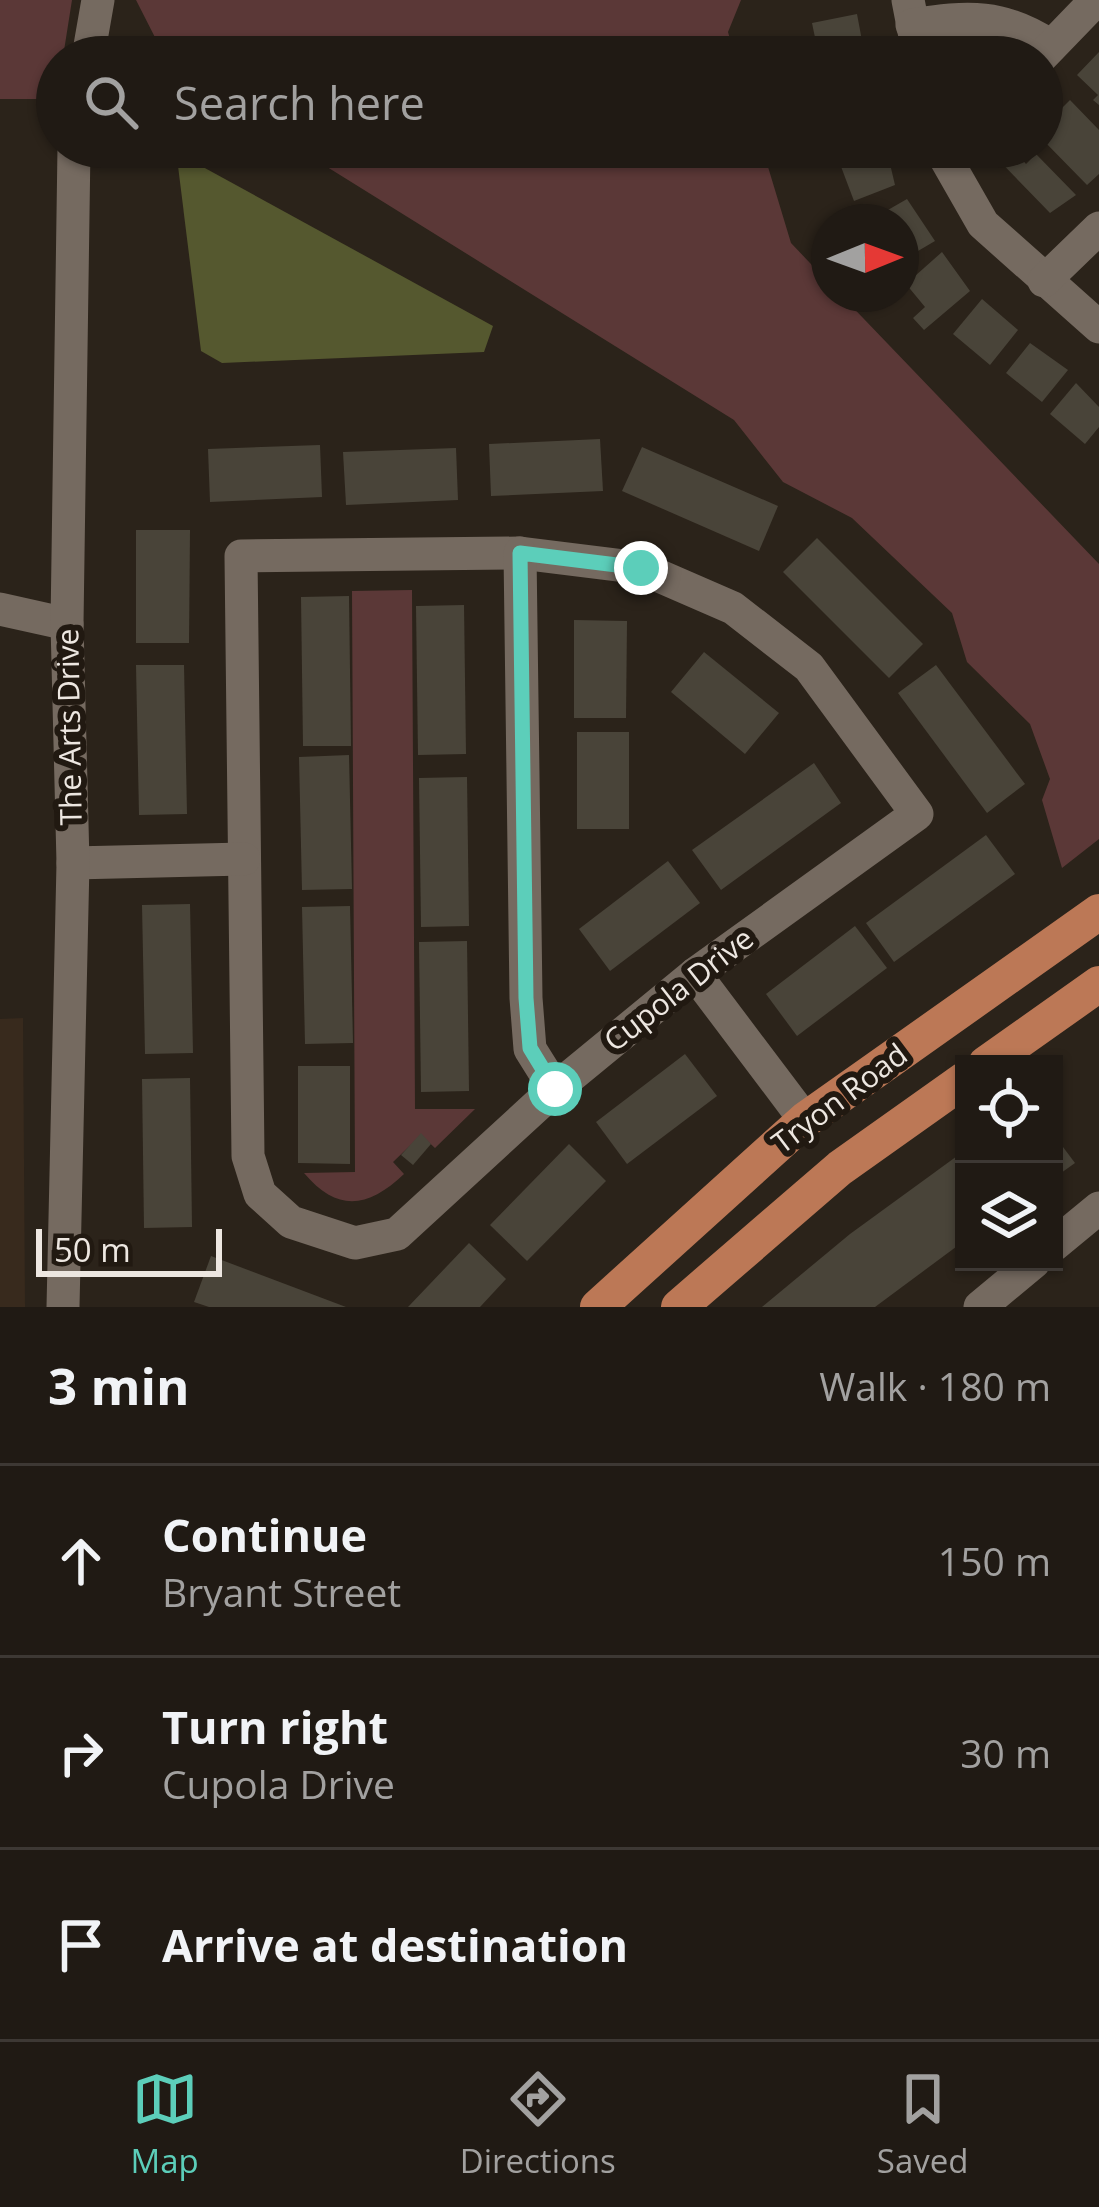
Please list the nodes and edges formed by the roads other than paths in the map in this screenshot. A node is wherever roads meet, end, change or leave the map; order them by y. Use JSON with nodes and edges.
{"nodes":[{"id":1,"x":98,"y":0,"type":"edge"},
{"id":2,"x":1096,"y":0,"type":"edge"},
{"id":3,"x":913,"y":27,"type":"edge"},
{"id":4,"x":92,"y":36,"type":"edge"},
{"id":5,"x":1031,"y":36,"type":"edge"},
{"id":6,"x":1061,"y":36,"type":"edge"},
{"id":7,"x":74,"y":168,"type":"edge"},
{"id":8,"x":952,"y":168,"type":"edge"},
{"id":9,"x":1099,"y":228,"type":"edge"},
{"id":10,"x":1044,"y":281,"type":"junction"},
{"id":11,"x":1099,"y":327,"type":"edge"},
{"id":12,"x":520,"y":553,"type":"junction"},
{"id":13,"x":0,"y":609,"type":"edge"},
{"id":14,"x":67,"y":624,"type":"junction"},
{"id":15,"x":244,"y":859,"type":"junction"},
{"id":16,"x":73,"y":863,"type":"junction"},
{"id":17,"x":1099,"y":912,"type":"edge"},
{"id":18,"x":695,"y":974,"type":"junction"},
{"id":19,"x":1099,"y":984,"type":"edge"},
{"id":20,"x":999,"y":1055,"type":"edge"},
{"id":21,"x":955,"y":1086,"type":"edge"},
{"id":22,"x":555,"y":1089,"type":"junction"},
{"id":23,"x":805,"y":1120,"type":"junction"},
{"id":24,"x":1099,"y":1208,"type":"edge"},
{"id":25,"x":1063,"y":1238,"type":"edge"},
{"id":26,"x":1023,"y":1271,"type":"edge"},
{"id":27,"x":63,"y":1307,"type":"edge"},
{"id":28,"x":598,"y":1307,"type":"edge"},
{"id":29,"x":680,"y":1307,"type":"edge"},
{"id":30,"x":980,"y":1307,"type":"edge"}],
"edges":[{"from":1,"to":4,"type":"street"},
{"from":2,"to":6,"type":"street"},
{"from":3,"to":5,"type":"street"},
{"from":7,"to":14,"type":"street","name":"The Arts Drive"},
{"from":8,"to":10,"type":"street"},
{"from":9,"to":10,"type":"street"},
{"from":10,"to":11,"type":"street"},
{"from":12,"to":15,"type":"street","name":"Cupola Drive"},
{"from":12,"to":18,"type":"street","name":"Cupola Drive"},
{"from":12,"to":22,"type":"street"},
{"from":13,"to":14,"type":"street"},
{"from":14,"to":16,"type":"street","name":"The Arts Drive"},
{"from":15,"to":16,"type":"street"},
{"from":15,"to":22,"type":"street","name":"Cupola Drive"},
{"from":16,"to":27,"type":"street","name":"The Arts Drive"},
{"from":17,"to":23,"type":"main road","name":"Tryon Road"},
{"from":18,"to":22,"type":"street","name":"Cupola Drive"},
{"from":18,"to":23,"type":"street"},
{"from":19,"to":20,"type":"main road"},
{"from":21,"to":29,"type":"main road","name":"Tryon Road"},
{"from":23,"to":28,"type":"main road","name":"Tryon Road"},
{"from":24,"to":25,"type":"street"},
{"from":26,"to":30,"type":"street"}]}
